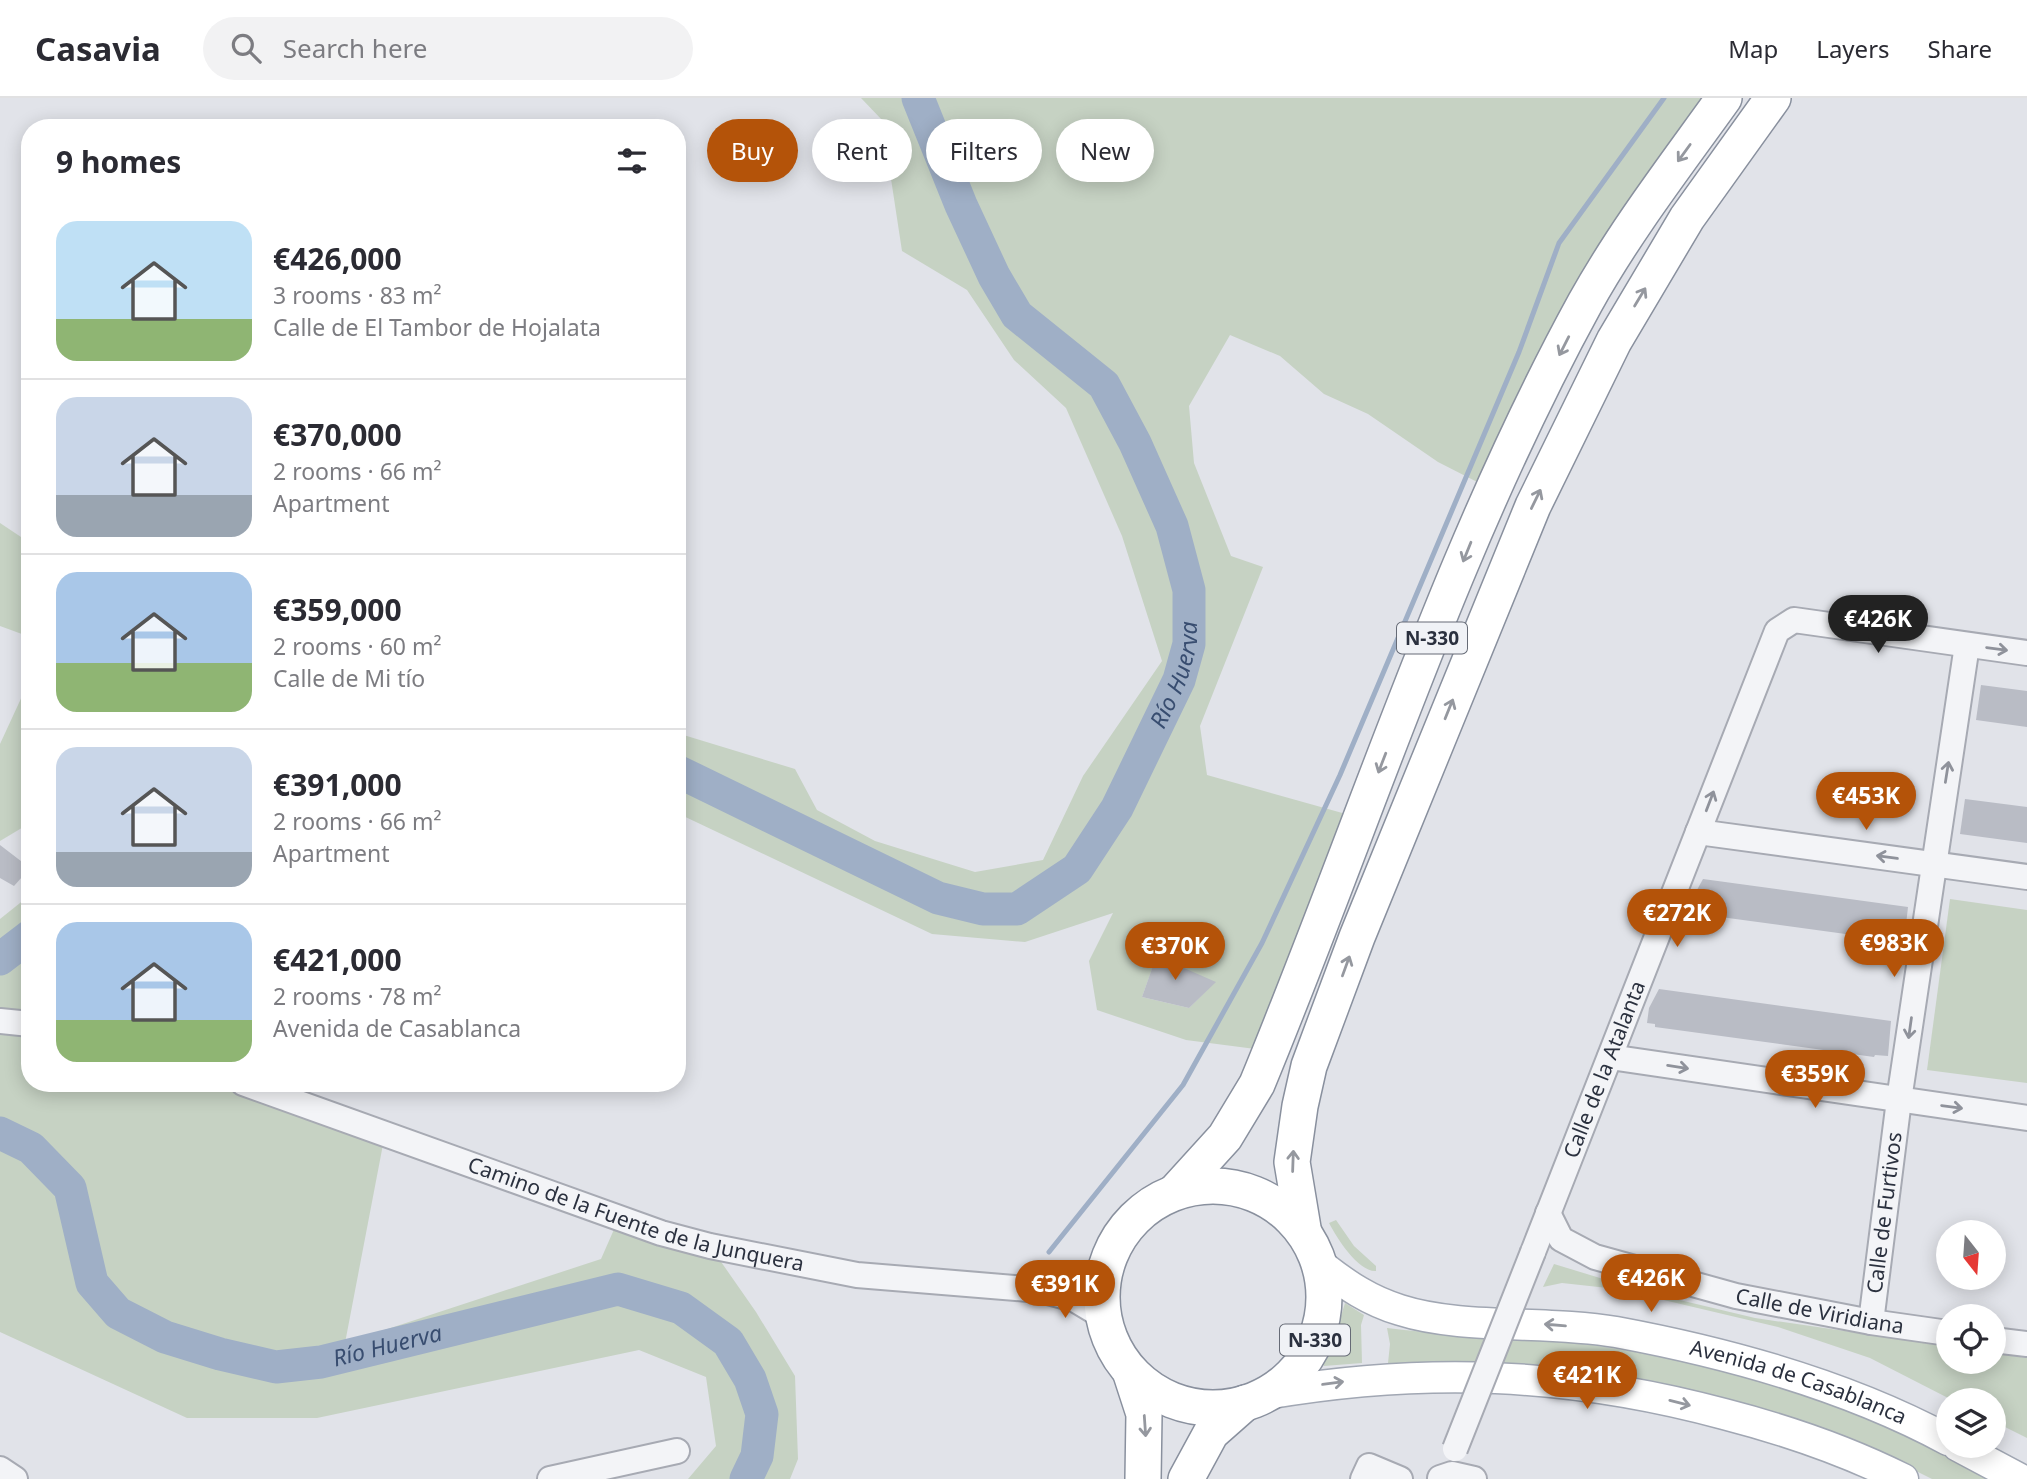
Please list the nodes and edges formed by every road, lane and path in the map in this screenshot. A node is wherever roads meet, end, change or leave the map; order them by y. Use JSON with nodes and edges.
{"nodes":[{"id":1,"x":1724,"y":98,"type":"edge"},
{"id":2,"x":1773,"y":98,"type":"edge"},
{"id":3,"x":1967,"y":645,"type":"junction"},
{"id":4,"x":2027,"y":653,"type":"edge"},
{"id":5,"x":1698,"y":832,"type":"junction"},
{"id":6,"x":1933,"y":864,"type":"junction"},
{"id":7,"x":2027,"y":877,"type":"edge"},
{"id":8,"x":0,"y":1021,"type":"edge"},
{"id":9,"x":21,"y":1023,"type":"edge"},
{"id":10,"x":1611,"y":1057,"type":"junction"},
{"id":11,"x":268,"y":1092,"type":"edge"},
{"id":12,"x":1899,"y":1100,"type":"junction"},
{"id":13,"x":2027,"y":1118,"type":"edge"},
{"id":14,"x":1175,"y":1192,"type":"junction"},
{"id":15,"x":1548,"y":1213,"type":"junction"},
{"id":16,"x":1303,"y":1228,"type":"junction"},
{"id":17,"x":1322,"y":1266,"type":"junction"},
{"id":18,"x":1104,"y":1279,"type":"junction"},
{"id":19,"x":1040,"y":1290,"type":"junction"},
{"id":20,"x":1104,"y":1317,"type":"junction"},
{"id":21,"x":1871,"y":1322,"type":"junction"},
{"id":22,"x":1936,"y":1331,"type":"edge"},
{"id":23,"x":2006,"y":1342,"type":"edge"},
{"id":24,"x":2027,"y":1344,"type":"edge"},
{"id":25,"x":1131,"y":1374,"type":"junction"},
{"id":26,"x":1255,"y":1399,"type":"junction"},
{"id":27,"x":1936,"y":1435,"type":"edge"},
{"id":28,"x":677,"y":1451,"type":"dead end"},
{"id":29,"x":1981,"y":1458,"type":"edge"},
{"id":30,"x":0,"y":1469,"type":"edge"},
{"id":31,"x":1440,"y":1478,"type":"edge"},
{"id":32,"x":15,"y":1479,"type":"edge"},
{"id":33,"x":550,"y":1479,"type":"edge"},
{"id":34,"x":1143,"y":1479,"type":"edge"},
{"id":35,"x":1186,"y":1479,"type":"edge"},
{"id":36,"x":1363,"y":1479,"type":"edge"},
{"id":37,"x":1400,"y":1479,"type":"edge"},
{"id":38,"x":1474,"y":1479,"type":"edge"},
{"id":39,"x":1903,"y":1479,"type":"edge"},
{"id":40,"x":2020,"y":1479,"type":"edge"}],
"edges":[{"from":1,"to":14,"type":"highway","number":"N-330","one_way":true},
{"from":16,"to":2,"type":"highway","number":"N-330","one_way":true},
{"from":3,"to":4,"type":"street","one_way":true},
{"from":5,"to":3,"type":"street","name":"Calle de la Atalanta","one_way":true},
{"from":6,"to":3,"type":"street","name":"Calle de Furtivos","one_way":true},
{"from":6,"to":5,"type":"street","one_way":true},
{"from":5,"to":10,"type":"street","name":"Calle de la Atalanta"},
{"from":6,"to":7,"type":"street"},
{"from":6,"to":12,"type":"street","name":"Calle de Furtivos","one_way":true},
{"from":8,"to":9,"type":"street"},
{"from":10,"to":12,"type":"street","one_way":true},
{"from":10,"to":15,"type":"street","name":"Calle de la Atalanta"},
{"from":11,"to":19,"type":"street","name":"Camino de la Fuente de la Junquera"},
{"from":12,"to":13,"type":"street","one_way":true},
{"from":12,"to":21,"type":"street","name":"Calle de Furtivos"},
{"from":14,"to":16,"type":"highway","number":"N-330"},
{"from":14,"to":18,"type":"highway","number":"N-330"},
{"from":15,"to":21,"type":"street","name":"Calle de Viridiana"},
{"from":15,"to":31,"type":"street","name":"Calle de la Atalanta","bridge":true},
{"from":16,"to":17,"type":"highway","number":"N-330"},
{"from":17,"to":26,"type":"highway","number":"N-330"},
{"from":27,"to":17,"type":"main road","name":"Avenida de Casablanca","one_way":true},
{"from":18,"to":19,"type":"street","name":"Camino de la Fuente de la Junquera"},
{"from":18,"to":20,"type":"highway","number":"N-330"},
{"from":19,"to":20,"type":"street","name":"Camino de la Fuente de la Junquera"},
{"from":20,"to":25,"type":"highway","number":"N-330"},
{"from":21,"to":22,"type":"street","name":"Calle de Viridiana"},
{"from":23,"to":24,"type":"street"},
{"from":25,"to":26,"type":"highway","number":"N-330"},
{"from":25,"to":34,"type":"highway","number":"N-330","one_way":true},
{"from":26,"to":35,"type":"highway","number":"N-330"},
{"from":26,"to":39,"type":"main road","one_way":true},
{"from":28,"to":33,"type":"street"},
{"from":29,"to":40,"type":"main road"},
{"from":30,"to":32,"type":"street"},
{"from":31,"to":38,"type":"street"},
{"from":36,"to":37,"type":"street"}]}
